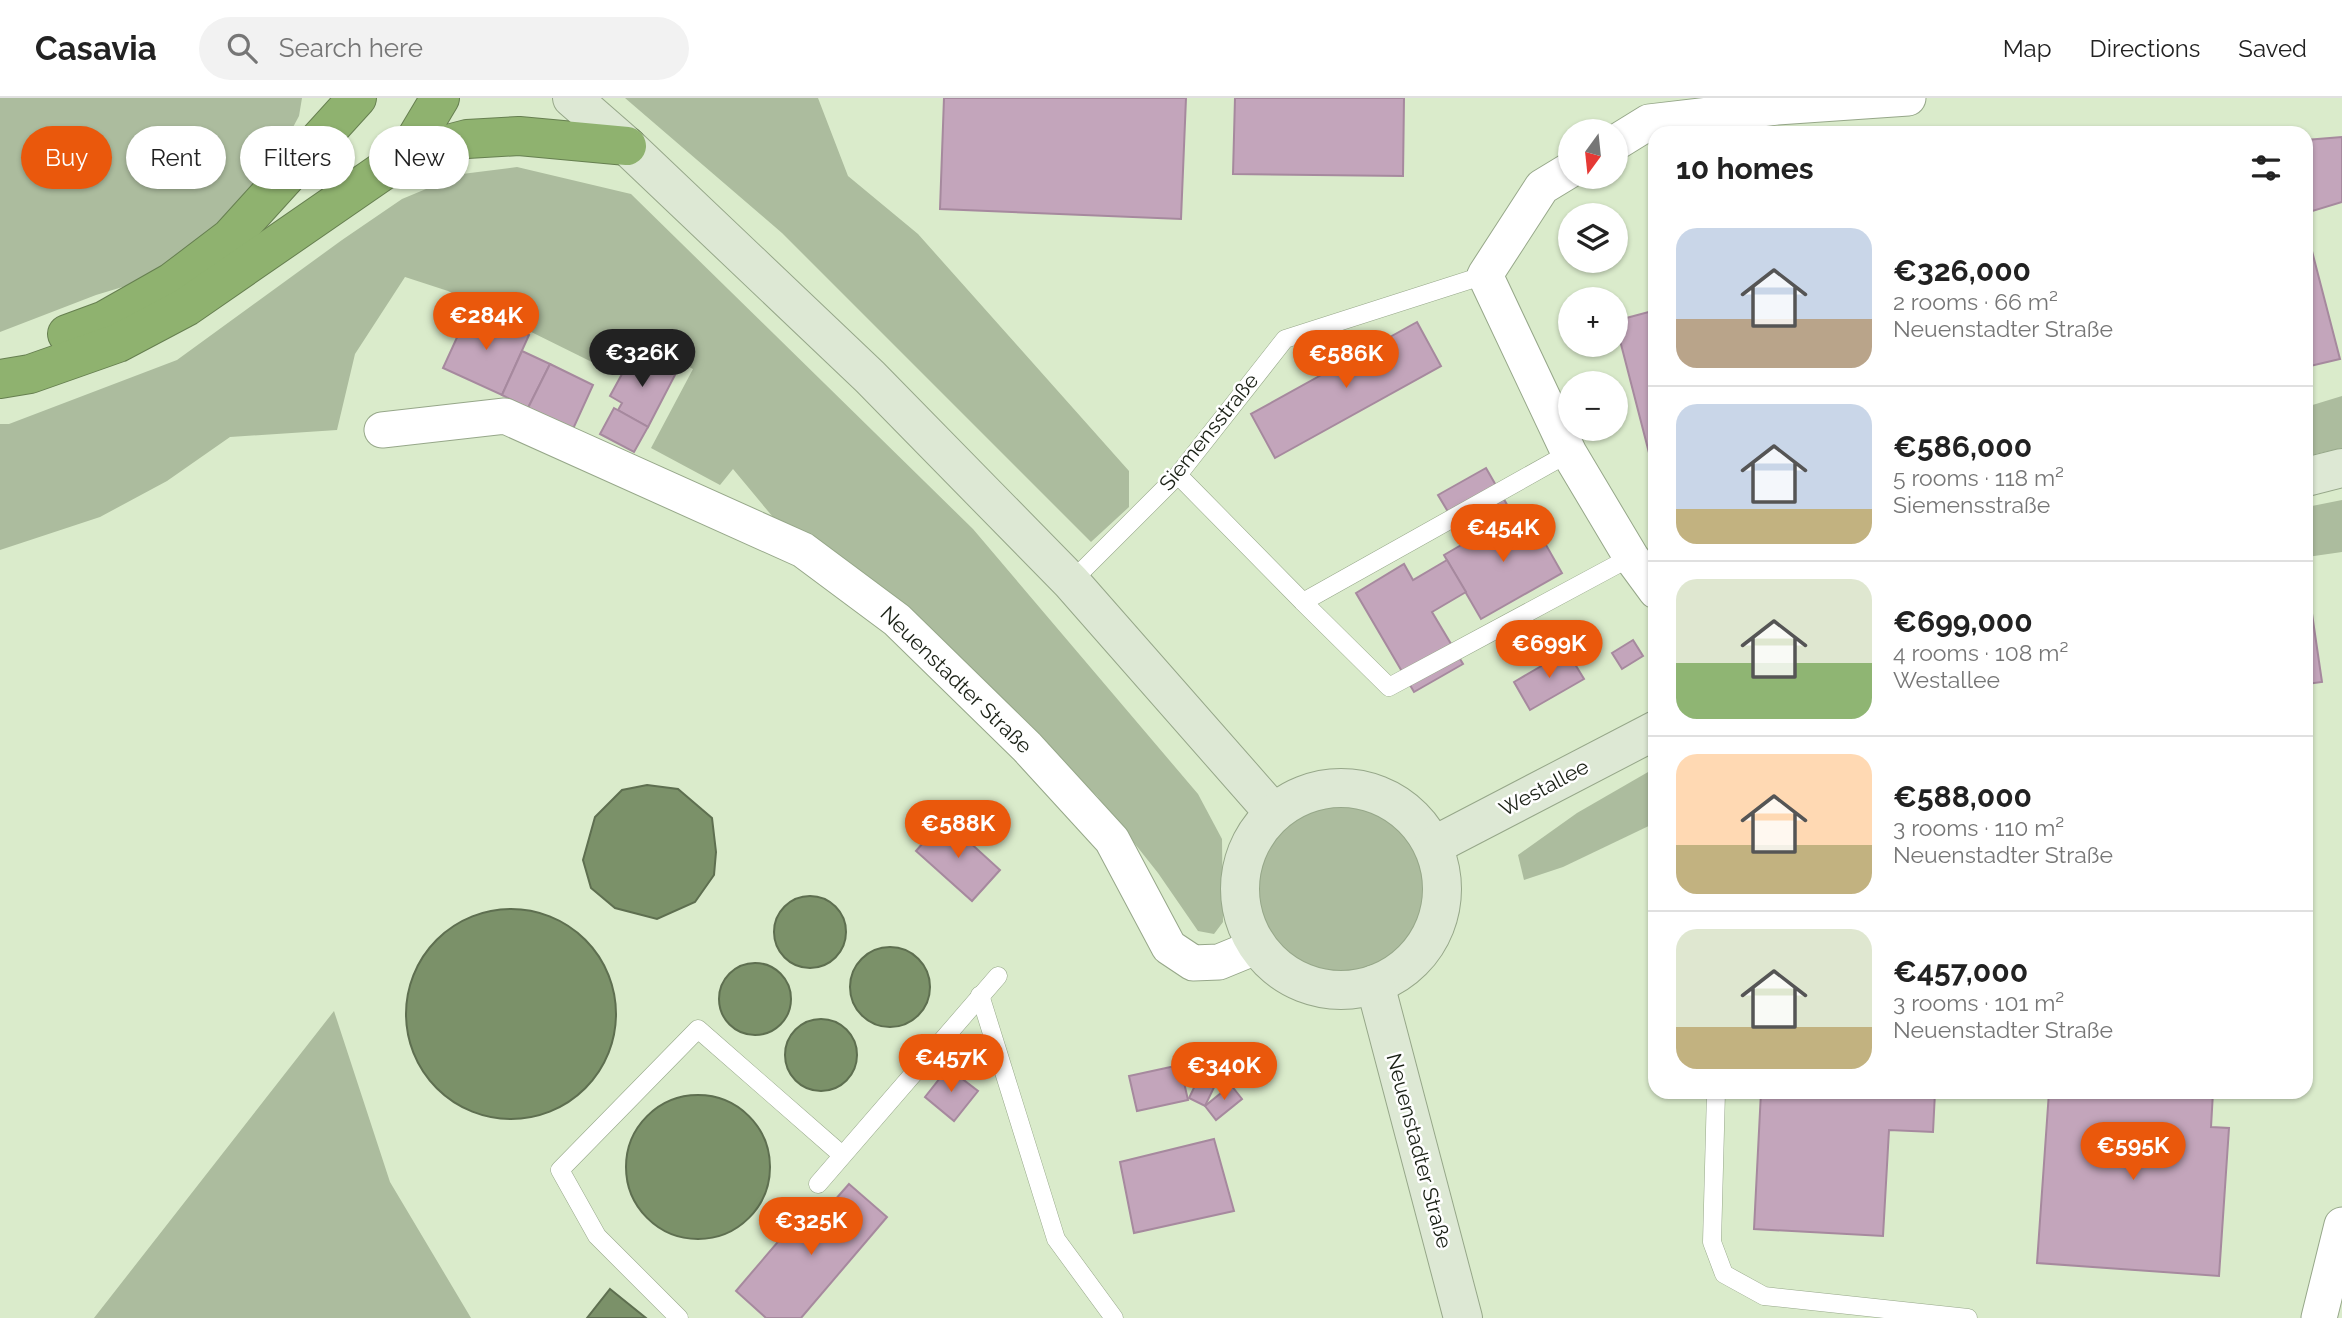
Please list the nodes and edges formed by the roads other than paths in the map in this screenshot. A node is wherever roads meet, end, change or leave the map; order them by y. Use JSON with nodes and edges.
{"nodes":[{"id":1,"x":357,"y":98,"type":"edge"},
{"id":2,"x":440,"y":98,"type":"edge"},
{"id":3,"x":572,"y":98,"type":"edge"},
{"id":4,"x":1908,"y":98,"type":"edge"},
{"id":5,"x":329,"y":115,"type":"edge"},
{"id":6,"x":423,"y":126,"type":"edge"},
{"id":7,"x":1628,"y":135,"type":"edge"},
{"id":8,"x":469,"y":139,"type":"edge"},
{"id":9,"x":627,"y":146,"type":"junction"},
{"id":10,"x":1558,"y":177,"type":"edge"},
{"id":11,"x":369,"y":180,"type":"edge"},
{"id":12,"x":1485,"y":275,"type":"junction"},
{"id":13,"x":0,"y":354,"type":"edge"},
{"id":14,"x":0,"y":379,"type":"edge"},
{"id":15,"x":382,"y":430,"type":"dead end"},
{"id":16,"x":1569,"y":453,"type":"junction"},
{"id":17,"x":2342,"y":468,"type":"edge"},
{"id":18,"x":1178,"y":475,"type":"junction"},
{"id":19,"x":2313,"y":475,"type":"edge"},
{"id":20,"x":1631,"y":557,"type":"junction"},
{"id":21,"x":1648,"y":580,"type":"edge"},
{"id":22,"x":1071,"y":582,"type":"junction"},
{"id":23,"x":1303,"y":602,"type":"junction"},
{"id":24,"x":1648,"y":734,"type":"edge"},
{"id":25,"x":1274,"y":813,"type":"junction"},
{"id":26,"x":1433,"y":846,"type":"junction"},
{"id":27,"x":1258,"y":946,"type":"junction"},
{"id":28,"x":998,"y":976,"type":"dead end"},
{"id":29,"x":1375,"y":984,"type":"junction"},
{"id":30,"x":980,"y":995,"type":"junction"},
{"id":31,"x":1716,"y":1099,"type":"edge"},
{"id":32,"x":842,"y":1156,"type":"junction"},
{"id":33,"x":818,"y":1184,"type":"dead end"},
{"id":34,"x":2342,"y":1225,"type":"edge"},
{"id":35,"x":679,"y":1318,"type":"edge"},
{"id":36,"x":1114,"y":1318,"type":"edge"},
{"id":37,"x":1463,"y":1318,"type":"edge"},
{"id":38,"x":1968,"y":1318,"type":"edge"},
{"id":39,"x":2319,"y":1318,"type":"edge"}],
"edges":[{"from":1,"to":5,"type":"highway"},
{"from":2,"to":6,"type":"highway"},
{"from":3,"to":9,"type":"main road"},
{"from":4,"to":7,"type":"street"},
{"from":5,"to":13,"type":"highway"},
{"from":8,"to":9,"type":"highway"},
{"from":9,"to":22,"type":"main road"},
{"from":10,"to":12,"type":"street"},
{"from":11,"to":14,"type":"highway"},
{"from":12,"to":16,"type":"street"},
{"from":12,"to":18,"type":"lane","name":"Siemensstraße"},
{"from":15,"to":27,"type":"street","name":"Neuenstadter Straße"},
{"from":16,"to":20,"type":"street"},
{"from":16,"to":23,"type":"lane"},
{"from":17,"to":19,"type":"main road"},
{"from":18,"to":22,"type":"lane","name":"Siemensstraße"},
{"from":18,"to":23,"type":"lane"},
{"from":20,"to":21,"type":"street"},
{"from":20,"to":23,"type":"lane"},
{"from":22,"to":25,"type":"main road"},
{"from":24,"to":26,"type":"main road","name":"Westallee"},
{"from":25,"to":26,"type":"main road"},
{"from":25,"to":27,"type":"main road"},
{"from":26,"to":29,"type":"main road"},
{"from":27,"to":29,"type":"main road"},
{"from":28,"to":30,"type":"lane"},
{"from":29,"to":37,"type":"main road","name":"Neuenstadter Straße"},
{"from":30,"to":32,"type":"lane"},
{"from":30,"to":36,"type":"lane"},
{"from":31,"to":38,"type":"lane"},
{"from":32,"to":33,"type":"lane"},
{"from":32,"to":35,"type":"lane"},
{"from":34,"to":39,"type":"street"}]}
